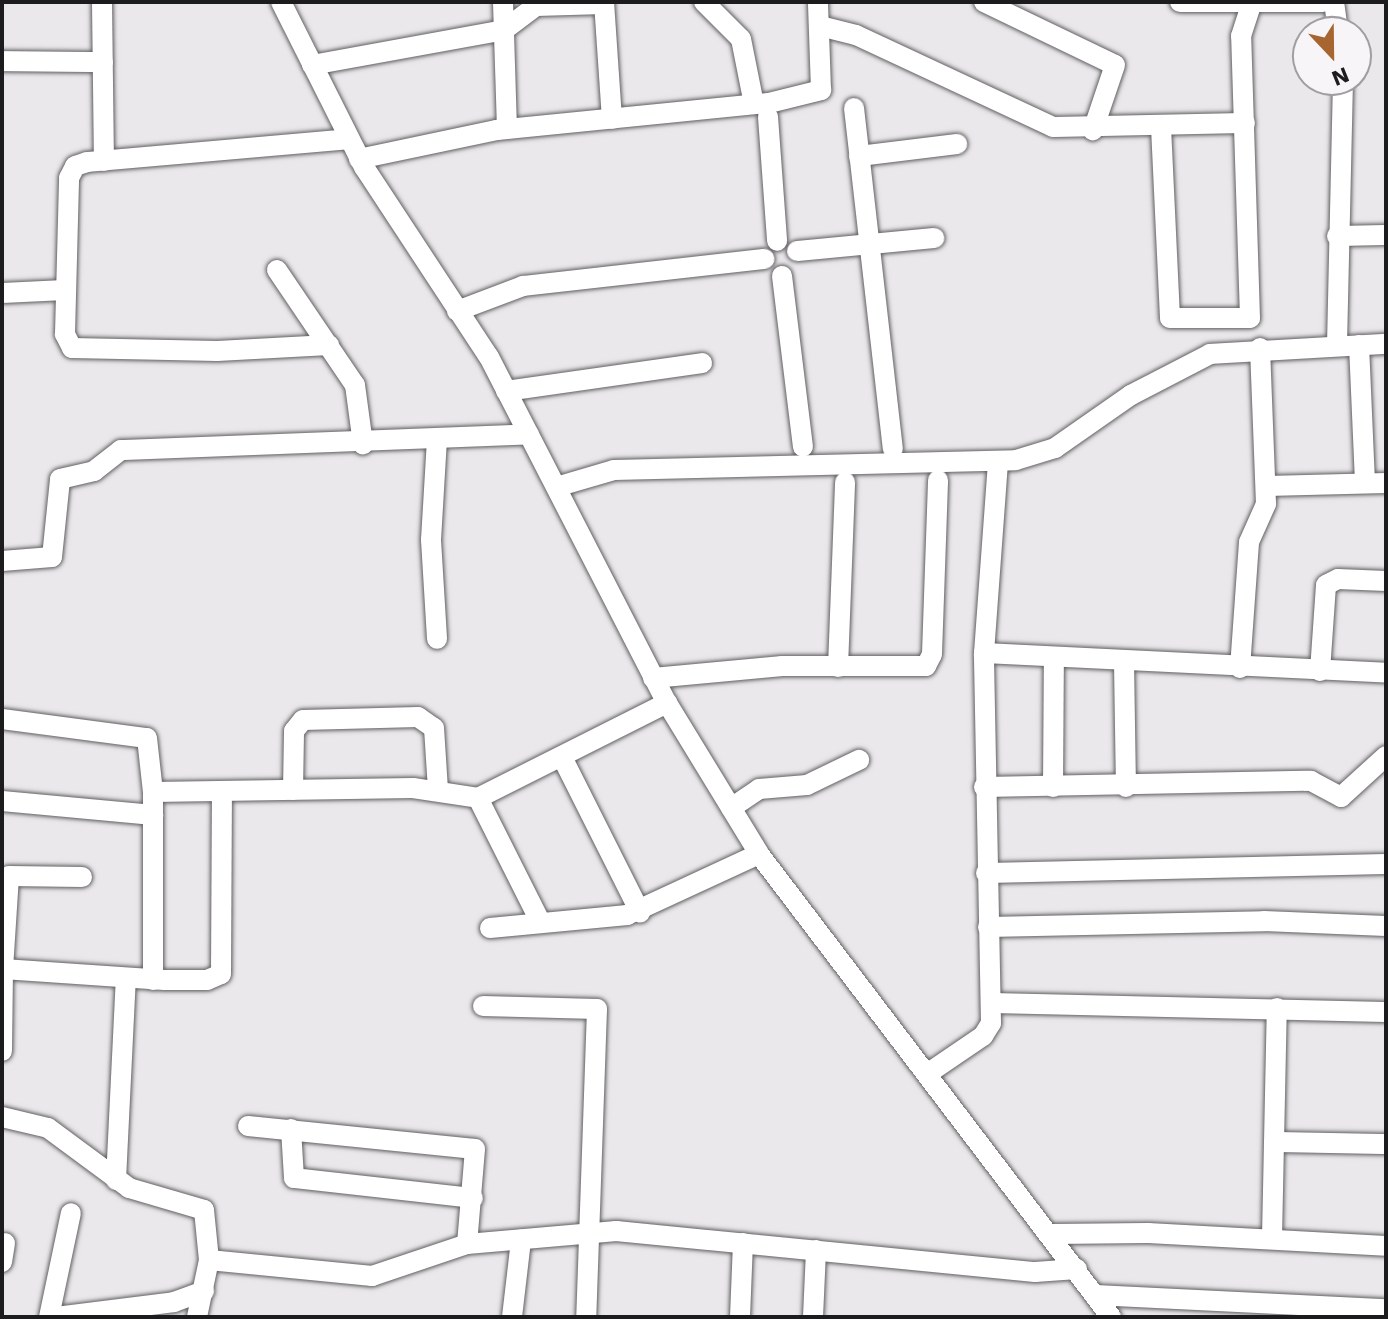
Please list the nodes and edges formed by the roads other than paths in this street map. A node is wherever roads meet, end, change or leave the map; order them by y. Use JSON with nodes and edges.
{"nodes":[{"id":1,"x":102,"y":2,"type":"edge"},
{"id":2,"x":281,"y":2,"type":"edge"},
{"id":3,"x":503,"y":2,"type":"edge"},
{"id":4,"x":704,"y":2,"type":"edge"},
{"id":5,"x":818,"y":2,"type":"edge"},
{"id":6,"x":984,"y":2,"type":"edge"},
{"id":7,"x":1180,"y":2,"type":"edge"},
{"id":8,"x":1323,"y":2,"type":"edge"},
{"id":9,"x":604,"y":3,"type":"edge"},
{"id":10,"x":1252,"y":3,"type":"edge"},
{"id":11,"x":820,"y":26,"type":"junction"},
{"id":12,"x":504,"y":30,"type":"junction"},
{"id":13,"x":2,"y":61,"type":"edge"},
{"id":14,"x":103,"y":62,"type":"junction"},
{"id":15,"x":312,"y":65,"type":"junction"},
{"id":16,"x":1342,"y":96,"type":"edge"},
{"id":17,"x":854,"y":108,"type":"dead end"},
{"id":18,"x":761,"y":110,"type":"junction"},
{"id":19,"x":612,"y":119,"type":"junction"},
{"id":20,"x":1245,"y":123,"type":"junction"},
{"id":21,"x":1161,"y":127,"type":"junction"},
{"id":22,"x":507,"y":129,"type":"junction"},
{"id":23,"x":1093,"y":130,"type":"junction"},
{"id":24,"x":349,"y":139,"type":"junction"},
{"id":25,"x":957,"y":144,"type":"dead end"},
{"id":26,"x":859,"y":156,"type":"junction"},
{"id":27,"x":359,"y":159,"type":"junction"},
{"id":28,"x":104,"y":161,"type":"junction"},
{"id":29,"x":1386,"y":235,"type":"edge"},
{"id":30,"x":1337,"y":236,"type":"junction"},
{"id":31,"x":934,"y":238,"type":"dead end"},
{"id":32,"x":777,"y":241,"type":"junction"},
{"id":33,"x":868,"y":244,"type":"junction"},
{"id":34,"x":797,"y":251,"type":"junction"},
{"id":35,"x":764,"y":259,"type":"junction"},
{"id":36,"x":277,"y":270,"type":"dead end"},
{"id":37,"x":782,"y":276,"type":"junction"},
{"id":38,"x":65,"y":290,"type":"junction"},
{"id":39,"x":2,"y":293,"type":"edge"},
{"id":40,"x":457,"y":311,"type":"junction"},
{"id":41,"x":1223,"y":319,"type":"junction"},
{"id":42,"x":1386,"y":344,"type":"edge"},
{"id":43,"x":329,"y":345,"type":"junction"},
{"id":44,"x":1337,"y":345,"type":"junction"},
{"id":45,"x":1359,"y":345,"type":"junction"},
{"id":46,"x":1260,"y":348,"type":"junction"},
{"id":47,"x":1224,"y":351,"type":"junction"},
{"id":48,"x":702,"y":363,"type":"dead end"},
{"id":49,"x":506,"y":391,"type":"junction"},
{"id":50,"x":529,"y":434,"type":"junction"},
{"id":51,"x":437,"y":439,"type":"junction"},
{"id":52,"x":363,"y":444,"type":"junction"},
{"id":53,"x":803,"y":447,"type":"dead end"},
{"id":54,"x":893,"y":449,"type":"dead end"},
{"id":55,"x":998,"y":462,"type":"junction"},
{"id":56,"x":938,"y":480,"type":"dead end"},
{"id":57,"x":845,"y":482,"type":"dead end"},
{"id":58,"x":1376,"y":483,"type":"edge"},
{"id":59,"x":1267,"y":486,"type":"junction"},
{"id":60,"x":556,"y":487,"type":"junction"},
{"id":61,"x":2,"y":561,"type":"edge"},
{"id":62,"x":1386,"y":581,"type":"edge"},
{"id":63,"x":437,"y":639,"type":"dead end"},
{"id":64,"x":984,"y":653,"type":"junction"},
{"id":65,"x":1054,"y":659,"type":"junction"},
{"id":66,"x":1124,"y":662,"type":"junction"},
{"id":67,"x":838,"y":667,"type":"junction"},
{"id":68,"x":1240,"y":668,"type":"junction"},
{"id":69,"x":1320,"y":671,"type":"junction"},
{"id":70,"x":1386,"y":673,"type":"edge"},
{"id":71,"x":653,"y":678,"type":"junction"},
{"id":72,"x":667,"y":703,"type":"junction"},
{"id":73,"x":2,"y":719,"type":"edge"},
{"id":74,"x":1386,"y":756,"type":"edge"},
{"id":75,"x":562,"y":757,"type":"junction"},
{"id":76,"x":859,"y":760,"type":"dead end"},
{"id":77,"x":984,"y":787,"type":"junction"},
{"id":78,"x":1053,"y":787,"type":"junction"},
{"id":79,"x":1126,"y":787,"type":"junction"},
{"id":80,"x":293,"y":790,"type":"junction"},
{"id":81,"x":438,"y":790,"type":"junction"},
{"id":82,"x":222,"y":791,"type":"junction"},
{"id":83,"x":153,"y":792,"type":"junction"},
{"id":84,"x":478,"y":798,"type":"junction"},
{"id":85,"x":2,"y":801,"type":"edge"},
{"id":86,"x":731,"y":808,"type":"junction"},
{"id":87,"x":153,"y":815,"type":"junction"},
{"id":88,"x":759,"y":854,"type":"junction"},
{"id":89,"x":1386,"y":864,"type":"edge"},
{"id":90,"x":986,"y":873,"type":"junction"},
{"id":91,"x":82,"y":877,"type":"dead end"},
{"id":92,"x":640,"y":912,"type":"junction"},
{"id":93,"x":541,"y":923,"type":"junction"},
{"id":94,"x":1386,"y":926,"type":"edge"},
{"id":95,"x":988,"y":927,"type":"junction"},
{"id":96,"x":490,"y":928,"type":"dead end"},
{"id":97,"x":3,"y":969,"type":"edge"},
{"id":98,"x":126,"y":978,"type":"junction"},
{"id":99,"x":153,"y":980,"type":"junction"},
{"id":100,"x":991,"y":1003,"type":"junction"},
{"id":101,"x":483,"y":1006,"type":"dead end"},
{"id":102,"x":1277,"y":1008,"type":"junction"},
{"id":103,"x":1386,"y":1012,"type":"edge"},
{"id":104,"x":2,"y":1051,"type":"edge"},
{"id":105,"x":927,"y":1074,"type":"junction"},
{"id":106,"x":2,"y":1117,"type":"edge"},
{"id":107,"x":248,"y":1126,"type":"dead end"},
{"id":108,"x":291,"y":1129,"type":"junction"},
{"id":109,"x":1274,"y":1142,"type":"junction"},
{"id":110,"x":1386,"y":1144,"type":"edge"},
{"id":111,"x":116,"y":1180,"type":"junction"},
{"id":112,"x":473,"y":1198,"type":"junction"},
{"id":113,"x":71,"y":1213,"type":"dead end"},
{"id":114,"x":588,"y":1231,"type":"junction"},
{"id":115,"x":1052,"y":1234,"type":"junction"},
{"id":116,"x":1272,"y":1238,"type":"junction"},
{"id":117,"x":521,"y":1240,"type":"junction"},
{"id":118,"x":743,"y":1243,"type":"junction"},
{"id":119,"x":467,"y":1244,"type":"junction"},
{"id":120,"x":1386,"y":1246,"type":"edge"},
{"id":121,"x":816,"y":1250,"type":"junction"},
{"id":122,"x":209,"y":1260,"type":"junction"},
{"id":123,"x":1077,"y":1269,"type":"junction"},
{"id":124,"x":204,"y":1291,"type":"junction"},
{"id":125,"x":1095,"y":1295,"type":"junction"},
{"id":126,"x":1386,"y":1309,"type":"edge"},
{"id":127,"x":77,"y":1315,"type":"edge"},
{"id":128,"x":49,"y":1317,"type":"edge"},
{"id":129,"x":56,"y":1317,"type":"edge"},
{"id":130,"x":197,"y":1317,"type":"edge"},
{"id":131,"x":512,"y":1317,"type":"edge"},
{"id":132,"x":586,"y":1317,"type":"edge"},
{"id":133,"x":740,"y":1317,"type":"edge"},
{"id":134,"x":813,"y":1317,"type":"edge"},
{"id":135,"x":1111,"y":1317,"type":"edge"}],
"edges":[{"from":1,"to":14,"type":"street"},
{"from":2,"to":15,"type":"street"},
{"from":3,"to":12,"type":"street"},
{"from":4,"to":18,"type":"street"},
{"from":5,"to":11,"type":"street"},
{"from":6,"to":23,"type":"street"},
{"from":7,"to":10,"type":"street"},
{"from":8,"to":10,"type":"street"},
{"from":9,"to":12,"type":"street"},
{"from":9,"to":19,"type":"street"},
{"from":10,"to":20,"type":"street"},
{"from":11,"to":18,"type":"street"},
{"from":11,"to":23,"type":"street"},
{"from":12,"to":15,"type":"street"},
{"from":12,"to":22,"type":"street"},
{"from":13,"to":14,"type":"street"},
{"from":14,"to":28,"type":"street"},
{"from":15,"to":24,"type":"street"},
{"from":16,"to":30,"type":"street"},
{"from":17,"to":26,"type":"street"},
{"from":18,"to":19,"type":"street"},
{"from":18,"to":32,"type":"street"},
{"from":19,"to":22,"type":"street"},
{"from":20,"to":21,"type":"street"},
{"from":20,"to":41,"type":"street"},
{"from":21,"to":23,"type":"street"},
{"from":21,"to":41,"type":"street"},
{"from":22,"to":27,"type":"street"},
{"from":24,"to":27,"type":"street"},
{"from":24,"to":28,"type":"street"},
{"from":25,"to":26,"type":"street"},
{"from":26,"to":33,"type":"street"},
{"from":27,"to":40,"type":"street"},
{"from":28,"to":38,"type":"street"},
{"from":29,"to":30,"type":"street"},
{"from":30,"to":44,"type":"street"},
{"from":31,"to":33,"type":"street"},
{"from":32,"to":34,"type":"street"},
{"from":32,"to":35,"type":"street"},
{"from":33,"to":34,"type":"street"},
{"from":33,"to":54,"type":"street"},
{"from":34,"to":37,"type":"street"},
{"from":35,"to":37,"type":"street"},
{"from":35,"to":40,"type":"street"},
{"from":36,"to":43,"type":"street"},
{"from":37,"to":53,"type":"street"},
{"from":38,"to":39,"type":"street"},
{"from":38,"to":43,"type":"street"},
{"from":40,"to":49,"type":"street"},
{"from":41,"to":47,"type":"street"},
{"from":42,"to":45,"type":"street"},
{"from":43,"to":52,"type":"street"},
{"from":44,"to":45,"type":"street"},
{"from":44,"to":46,"type":"street"},
{"from":45,"to":58,"type":"street"},
{"from":46,"to":47,"type":"street"},
{"from":46,"to":59,"type":"street"},
{"from":47,"to":55,"type":"street"},
{"from":48,"to":49,"type":"street"},
{"from":49,"to":50,"type":"street"},
{"from":50,"to":51,"type":"street"},
{"from":50,"to":60,"type":"street"},
{"from":51,"to":52,"type":"street"},
{"from":51,"to":63,"type":"street"},
{"from":52,"to":61,"type":"street"},
{"from":55,"to":60,"type":"street"},
{"from":55,"to":64,"type":"street"},
{"from":56,"to":67,"type":"street"},
{"from":57,"to":67,"type":"street"},
{"from":58,"to":59,"type":"street"},
{"from":59,"to":68,"type":"street"},
{"from":60,"to":71,"type":"street"},
{"from":62,"to":69,"type":"street"},
{"from":64,"to":65,"type":"street"},
{"from":64,"to":77,"type":"street"},
{"from":65,"to":66,"type":"street"},
{"from":65,"to":78,"type":"street"},
{"from":66,"to":68,"type":"street"},
{"from":66,"to":79,"type":"street"},
{"from":67,"to":71,"type":"street"},
{"from":68,"to":69,"type":"street"},
{"from":69,"to":70,"type":"street"},
{"from":71,"to":72,"type":"street"},
{"from":72,"to":75,"type":"street"},
{"from":72,"to":86,"type":"street"},
{"from":73,"to":83,"type":"street"},
{"from":74,"to":79,"type":"street"},
{"from":75,"to":84,"type":"street"},
{"from":75,"to":92,"type":"street"},
{"from":76,"to":86,"type":"street"},
{"from":77,"to":78,"type":"street"},
{"from":77,"to":90,"type":"street"},
{"from":78,"to":79,"type":"street"},
{"from":80,"to":81,"type":"street"},
{"from":80,"to":81,"type":"street"},
{"from":80,"to":82,"type":"street"},
{"from":81,"to":84,"type":"street"},
{"from":82,"to":83,"type":"street"},
{"from":82,"to":99,"type":"street"},
{"from":83,"to":87,"type":"street"},
{"from":84,"to":93,"type":"street"},
{"from":85,"to":87,"type":"street"},
{"from":86,"to":88,"type":"street"},
{"from":87,"to":99,"type":"street"},
{"from":88,"to":92,"type":"street"},
{"from":88,"to":105,"type":"street"},
{"from":89,"to":90,"type":"street"},
{"from":90,"to":95,"type":"street"},
{"from":91,"to":97,"type":"street"},
{"from":92,"to":93,"type":"street"},
{"from":93,"to":96,"type":"street"},
{"from":94,"to":95,"type":"street"},
{"from":95,"to":100,"type":"street"},
{"from":97,"to":98,"type":"street"},
{"from":97,"to":104,"type":"street"},
{"from":98,"to":99,"type":"street"},
{"from":98,"to":111,"type":"street"},
{"from":100,"to":102,"type":"street"},
{"from":100,"to":105,"type":"street"},
{"from":101,"to":114,"type":"street"},
{"from":102,"to":103,"type":"street"},
{"from":102,"to":109,"type":"street"},
{"from":105,"to":115,"type":"street"},
{"from":106,"to":111,"type":"street"},
{"from":107,"to":108,"type":"street"},
{"from":108,"to":112,"type":"street"},
{"from":108,"to":112,"type":"street"},
{"from":109,"to":110,"type":"street"},
{"from":109,"to":116,"type":"street"},
{"from":111,"to":122,"type":"street"},
{"from":112,"to":119,"type":"street"},
{"from":113,"to":128,"type":"street"},
{"from":114,"to":117,"type":"street"},
{"from":114,"to":118,"type":"street"},
{"from":114,"to":132,"type":"street"},
{"from":115,"to":116,"type":"street"},
{"from":115,"to":123,"type":"street"},
{"from":116,"to":120,"type":"street"},
{"from":117,"to":119,"type":"street"},
{"from":117,"to":131,"type":"street"},
{"from":118,"to":121,"type":"street"},
{"from":118,"to":133,"type":"street"},
{"from":119,"to":122,"type":"street"},
{"from":121,"to":123,"type":"street"},
{"from":121,"to":134,"type":"street"},
{"from":122,"to":124,"type":"street"},
{"from":123,"to":125,"type":"street"},
{"from":124,"to":127,"type":"street"},
{"from":124,"to":130,"type":"street"},
{"from":125,"to":126,"type":"street"},
{"from":125,"to":135,"type":"street"},
{"from":127,"to":129,"type":"street"}]}
